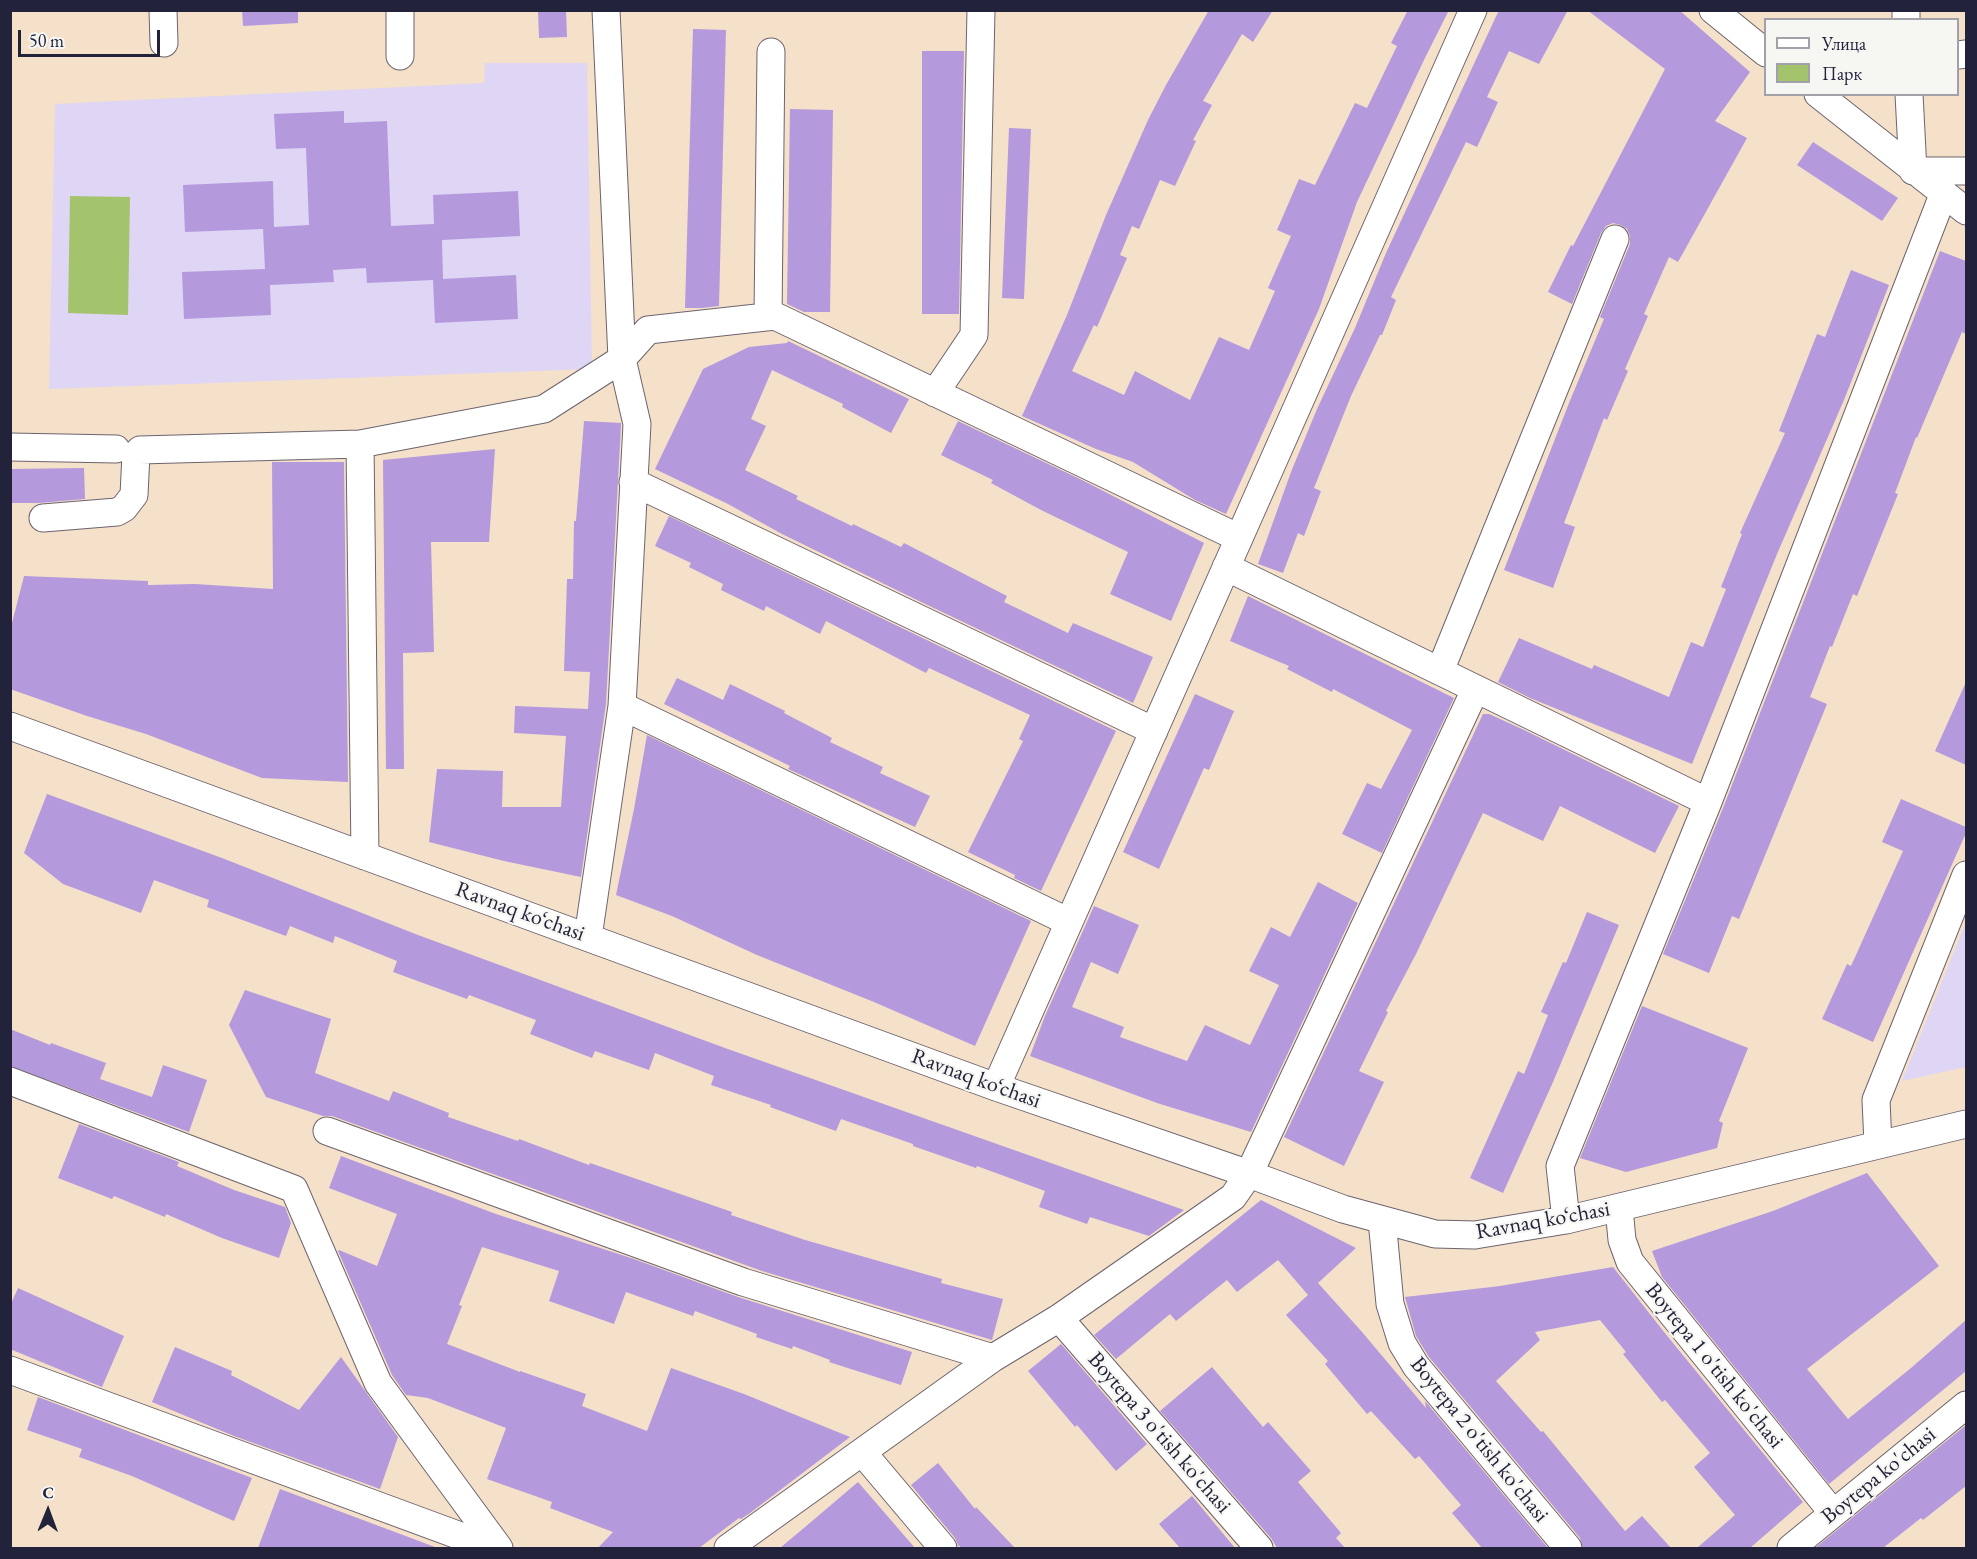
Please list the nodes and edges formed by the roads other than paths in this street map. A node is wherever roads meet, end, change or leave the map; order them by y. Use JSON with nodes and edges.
{"nodes":[{"id":1,"x":163,"y":10,"type":"edge"},
{"id":2,"x":400,"y":10,"type":"edge"},
{"id":3,"x":606,"y":10,"type":"edge"},
{"id":4,"x":981,"y":10,"type":"edge"},
{"id":5,"x":1473,"y":10,"type":"edge"},
{"id":6,"x":1713,"y":10,"type":"edge"},
{"id":7,"x":164,"y":43,"type":"dead end"},
{"id":8,"x":1764,"y":51,"type":"edge"},
{"id":9,"x":771,"y":52,"type":"dead end"},
{"id":10,"x":400,"y":56,"type":"dead end"},
{"id":11,"x":1820,"y":96,"type":"edge"},
{"id":12,"x":1909,"y":96,"type":"edge"},
{"id":13,"x":1913,"y":171,"type":"junction"},
{"id":14,"x":1966,"y":171,"type":"edge"},
{"id":15,"x":1943,"y":195,"type":"junction"},
{"id":16,"x":1966,"y":211,"type":"edge"},
{"id":17,"x":1615,"y":238,"type":"dead end"},
{"id":18,"x":768,"y":317,"type":"junction"},
{"id":19,"x":622,"y":359,"type":"junction"},
{"id":20,"x":935,"y":393,"type":"junction"},
{"id":21,"x":360,"y":444,"type":"junction"},
{"id":22,"x":10,"y":447,"type":"edge"},
{"id":23,"x":117,"y":449,"type":"dead end"},
{"id":24,"x":633,"y":482,"type":"junction"},
{"id":25,"x":43,"y":518,"type":"dead end"},
{"id":26,"x":1239,"y":538,"type":"junction"},
{"id":27,"x":1226,"y":567,"type":"junction"},
{"id":28,"x":1440,"y":671,"type":"junction"},
{"id":29,"x":1475,"y":690,"type":"junction"},
{"id":30,"x":622,"y":706,"type":"junction"},
{"id":31,"x":10,"y":726,"type":"edge"},
{"id":32,"x":1154,"y":731,"type":"junction"},
{"id":33,"x":1708,"y":802,"type":"junction"},
{"id":34,"x":365,"y":856,"type":"junction"},
{"id":35,"x":1966,"y":875,"type":"edge"},
{"id":36,"x":1069,"y":922,"type":"junction"},
{"id":37,"x":588,"y":937,"type":"junction"},
{"id":38,"x":10,"y":1081,"type":"edge"},
{"id":39,"x":996,"y":1087,"type":"junction"},
{"id":40,"x":1966,"y":1124,"type":"edge"},
{"id":41,"x":327,"y":1131,"type":"dead end"},
{"id":42,"x":1878,"y":1144,"type":"junction"},
{"id":43,"x":1249,"y":1174,"type":"junction"},
{"id":44,"x":1618,"y":1208,"type":"junction"},
{"id":45,"x":1382,"y":1220,"type":"junction"},
{"id":46,"x":1566,"y":1220,"type":"junction"},
{"id":47,"x":1059,"y":1318,"type":"junction"},
{"id":48,"x":993,"y":1358,"type":"junction"},
{"id":49,"x":10,"y":1370,"type":"edge"},
{"id":50,"x":1966,"y":1405,"type":"edge"},
{"id":51,"x":862,"y":1452,"type":"junction"},
{"id":52,"x":1833,"y":1513,"type":"junction"},
{"id":53,"x":493,"y":1548,"type":"edge"},
{"id":54,"x":499,"y":1548,"type":"edge"},
{"id":55,"x":728,"y":1548,"type":"edge"},
{"id":56,"x":943,"y":1548,"type":"edge"},
{"id":57,"x":1259,"y":1548,"type":"edge"},
{"id":58,"x":1568,"y":1548,"type":"edge"},
{"id":59,"x":1791,"y":1548,"type":"edge"}],
"edges":[{"from":1,"to":7,"type":"street"},
{"from":2,"to":10,"type":"street"},
{"from":3,"to":19,"type":"street"},
{"from":4,"to":20,"type":"street"},
{"from":5,"to":26,"type":"street"},
{"from":6,"to":8,"type":"street"},
{"from":9,"to":18,"type":"street"},
{"from":11,"to":13,"type":"street"},
{"from":12,"to":13,"type":"street"},
{"from":13,"to":14,"type":"street"},
{"from":13,"to":15,"type":"street"},
{"from":15,"to":16,"type":"street"},
{"from":15,"to":33,"type":"street"},
{"from":17,"to":28,"type":"street"},
{"from":18,"to":19,"type":"street"},
{"from":18,"to":20,"type":"street"},
{"from":19,"to":21,"type":"street"},
{"from":19,"to":24,"type":"street"},
{"from":20,"to":26,"type":"street"},
{"from":21,"to":25,"type":"street"},
{"from":21,"to":34,"type":"street"},
{"from":22,"to":23,"type":"street"},
{"from":24,"to":30,"type":"street"},
{"from":24,"to":32,"type":"street"},
{"from":26,"to":27,"type":"street"},
{"from":27,"to":28,"type":"street"},
{"from":27,"to":32,"type":"street"},
{"from":28,"to":29,"type":"street"},
{"from":29,"to":33,"type":"street"},
{"from":29,"to":43,"type":"street"},
{"from":30,"to":36,"type":"street"},
{"from":30,"to":37,"type":"street"},
{"from":31,"to":34,"type":"street","name":"Ravnaq ko‘chasi"},
{"from":32,"to":36,"type":"street"},
{"from":33,"to":46,"type":"street"},
{"from":34,"to":37,"type":"street","name":"Ravnaq ko‘chasi"},
{"from":35,"to":42,"type":"street"},
{"from":36,"to":39,"type":"street"},
{"from":37,"to":39,"type":"street","name":"Ravnaq ko‘chasi"},
{"from":38,"to":54,"type":"street"},
{"from":39,"to":43,"type":"street","name":"Ravnaq ko‘chasi"},
{"from":40,"to":42,"type":"street","name":"Ravnaq ko‘chasi"},
{"from":41,"to":48,"type":"street"},
{"from":42,"to":44,"type":"street","name":"Ravnaq ko‘chasi"},
{"from":43,"to":45,"type":"street","name":"Ravnaq ko‘chasi"},
{"from":43,"to":47,"type":"street"},
{"from":44,"to":46,"type":"street","name":"Ravnaq ko‘chasi"},
{"from":44,"to":52,"type":"street","name":"Boytepa 1 o'tish ko'chasi"},
{"from":45,"to":46,"type":"street","name":"Ravnaq ko‘chasi"},
{"from":45,"to":58,"type":"street","name":"Boytepa 2 o'tish ko'chasi"},
{"from":47,"to":48,"type":"street"},
{"from":47,"to":57,"type":"street","name":"Boytepa 3 o'tish ko'chasi"},
{"from":48,"to":51,"type":"street"},
{"from":49,"to":53,"type":"street"},
{"from":50,"to":52,"type":"street","name":"Boytepa ko'chasi"},
{"from":51,"to":55,"type":"street"},
{"from":51,"to":56,"type":"street"},
{"from":52,"to":59,"type":"street","name":"Boytepa ko'chasi"}]}
